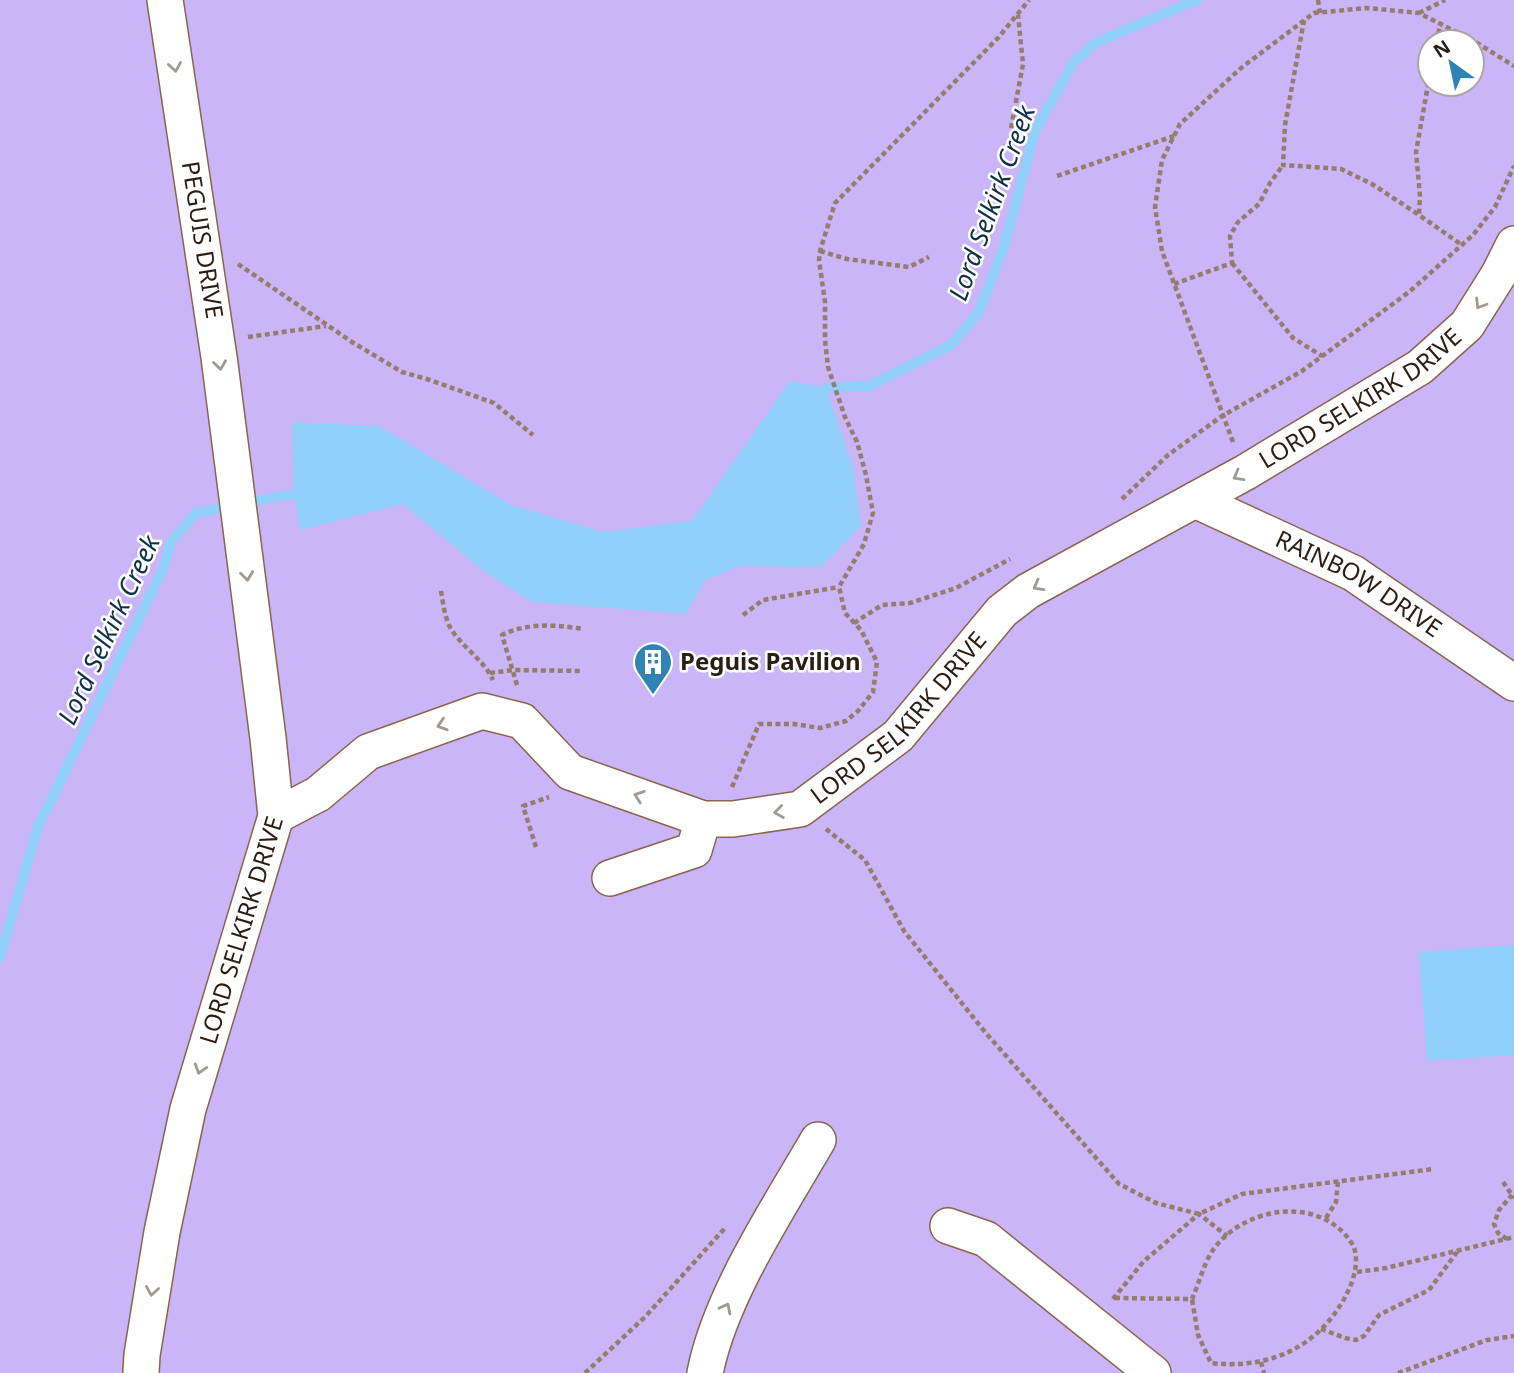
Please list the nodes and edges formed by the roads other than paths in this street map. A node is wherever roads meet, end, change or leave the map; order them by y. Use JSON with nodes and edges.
{"nodes":[{"id":1,"x":165,"y":0,"type":"edge"},
{"id":2,"x":1514,"y":244,"type":"edge"},
{"id":3,"x":1195,"y":500,"type":"junction"},
{"id":4,"x":1514,"y":683,"type":"edge"},
{"id":5,"x":276,"y":816,"type":"junction"},
{"id":6,"x":704,"y":819,"type":"junction"},
{"id":7,"x":610,"y":878,"type":"dead end"},
{"id":8,"x":817,"y":1140,"type":"dead end"},
{"id":9,"x":948,"y":1226,"type":"dead end"},
{"id":10,"x":141,"y":1373,"type":"edge"},
{"id":11,"x":705,"y":1373,"type":"edge"},
{"id":12,"x":1153,"y":1373,"type":"edge"}],
"edges":[{"from":1,"to":5,"type":"street","name":"PEGUIS DRIVE","one_way":true},
{"from":2,"to":3,"type":"street","name":"LORD SELKIRK DRIVE","one_way":true},
{"from":3,"to":4,"type":"street","name":"RAINBOW DRIVE"},
{"from":3,"to":6,"type":"street","name":"LORD SELKIRK DRIVE","one_way":true},
{"from":6,"to":5,"type":"street","name":"LORD SELKIRK DRIVE","one_way":true},
{"from":5,"to":10,"type":"street","name":"LORD SELKIRK DRIVE","one_way":true},
{"from":6,"to":7,"type":"street"},
{"from":11,"to":8,"type":"street","one_way":true},
{"from":9,"to":12,"type":"street"}]}
